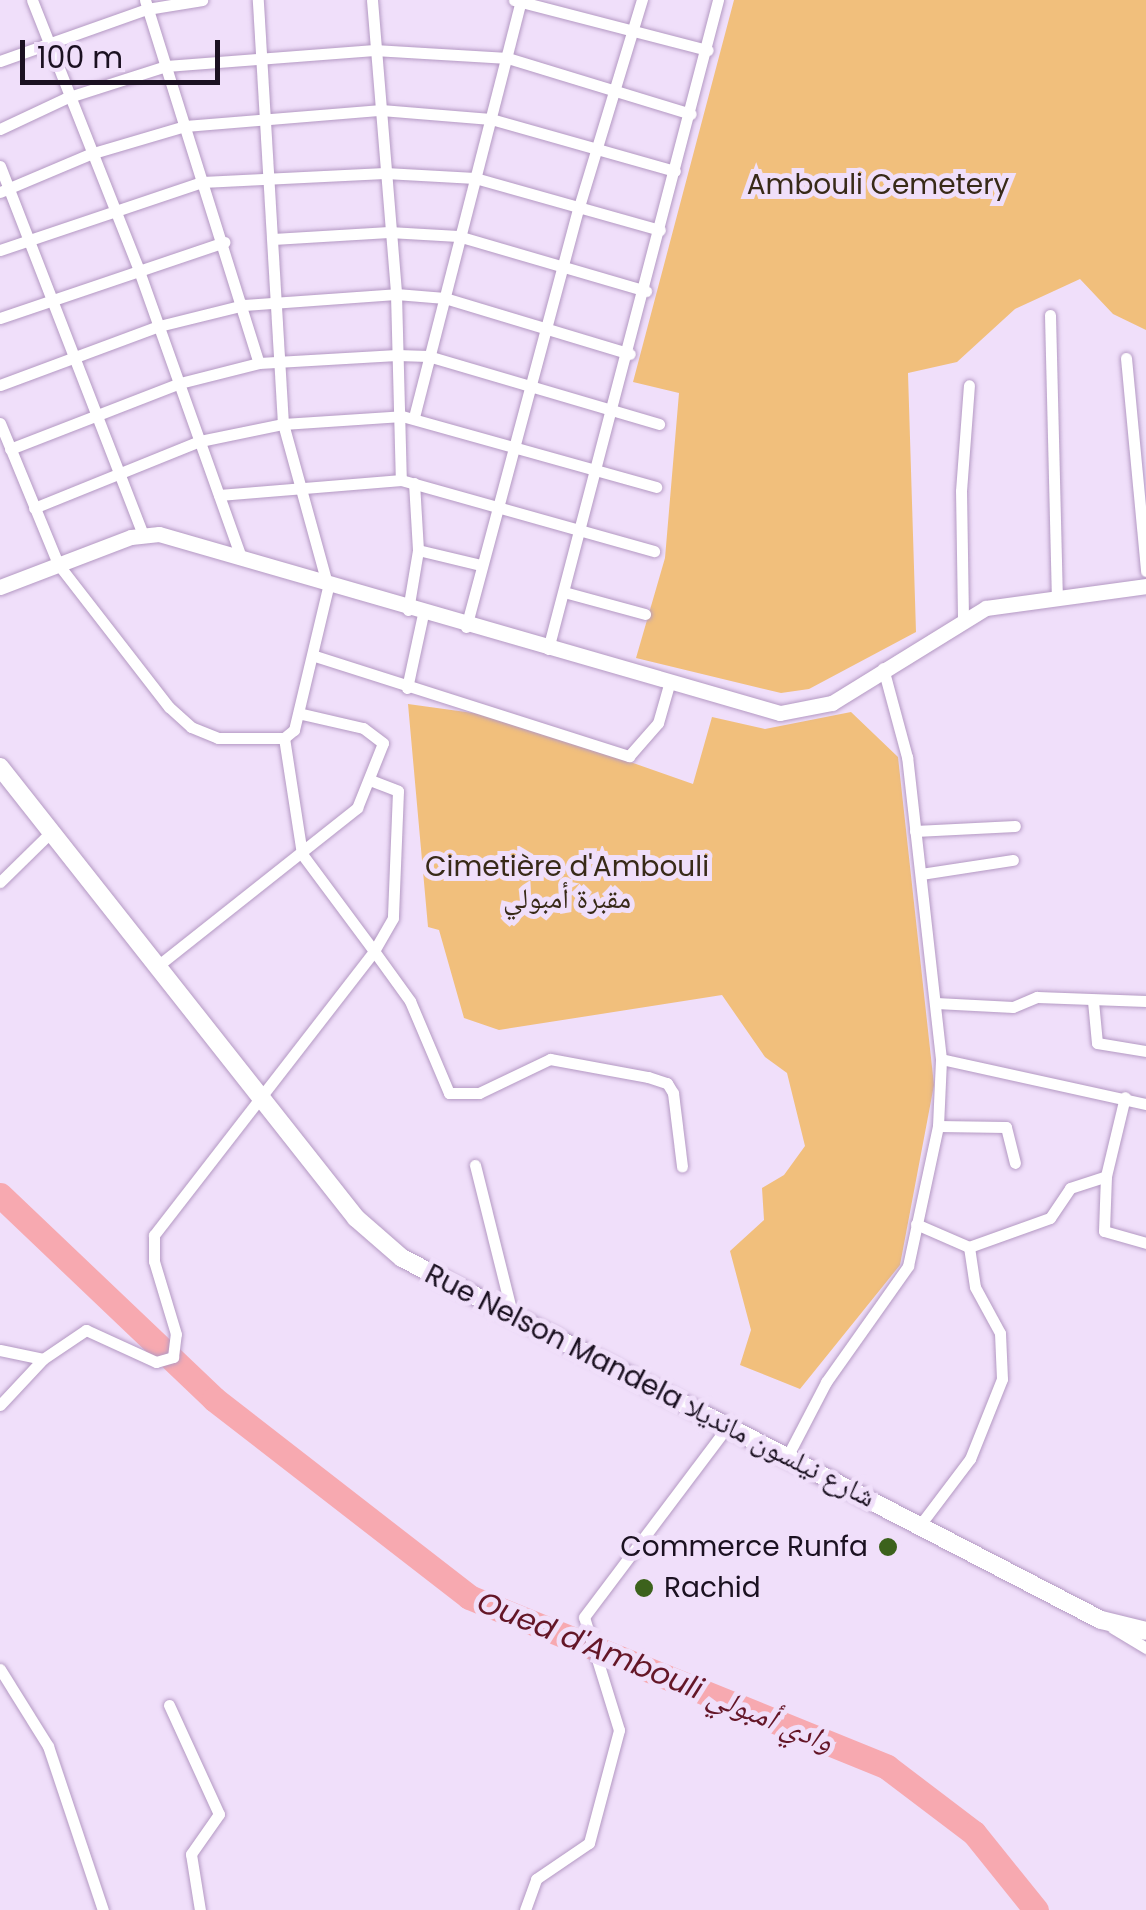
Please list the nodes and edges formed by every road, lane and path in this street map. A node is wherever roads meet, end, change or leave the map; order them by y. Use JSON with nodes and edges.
{"nodes":[{"id":1,"x":32,"y":0,"type":"edge"},
{"id":2,"x":202,"y":0,"type":"edge"},
{"id":3,"x":258,"y":0,"type":"edge"},
{"id":4,"x":372,"y":0,"type":"edge"},
{"id":5,"x":518,"y":0,"type":"edge"},
{"id":6,"x":642,"y":0,"type":"edge"},
{"id":7,"x":718,"y":0,"type":"edge"},
{"id":8,"x":146,"y":5,"type":"edge"},
{"id":9,"x":632,"y":30,"type":"junction"},
{"id":10,"x":46,"y":42,"type":"junction"},
{"id":11,"x":374,"y":50,"type":"junction"},
{"id":12,"x":708,"y":50,"type":"junction"},
{"id":13,"x":263,"y":57,"type":"junction"},
{"id":14,"x":508,"y":58,"type":"junction"},
{"id":15,"x":0,"y":61,"type":"edge"},
{"id":16,"x":166,"y":66,"type":"junction"},
{"id":17,"x":615,"y":91,"type":"junction"},
{"id":18,"x":66,"y":98,"type":"junction"},
{"id":19,"x":381,"y":110,"type":"junction"},
{"id":20,"x":691,"y":114,"type":"junction"},
{"id":21,"x":267,"y":116,"type":"junction"},
{"id":22,"x":491,"y":119,"type":"junction"},
{"id":23,"x":185,"y":126,"type":"junction"},
{"id":24,"x":0,"y":129,"type":"edge"},
{"id":25,"x":597,"y":148,"type":"junction"},
{"id":26,"x":90,"y":154,"type":"junction"},
{"id":27,"x":0,"y":166,"type":"edge"},
{"id":28,"x":675,"y":171,"type":"junction"},
{"id":29,"x":385,"y":172,"type":"junction"},
{"id":30,"x":270,"y":177,"type":"junction"},
{"id":31,"x":475,"y":178,"type":"junction"},
{"id":32,"x":202,"y":182,"type":"junction"},
{"id":33,"x":4,"y":190,"type":"edge"},
{"id":34,"x":113,"y":208,"type":"junction"},
{"id":35,"x":578,"y":210,"type":"junction"},
{"id":36,"x":660,"y":230,"type":"junction"},
{"id":37,"x":388,"y":232,"type":"junction"},
{"id":38,"x":458,"y":236,"type":"junction"},
{"id":39,"x":273,"y":239,"type":"junction"},
{"id":40,"x":30,"y":240,"type":"junction"},
{"id":41,"x":224,"y":242,"type":"junction"},
{"id":42,"x":0,"y":250,"type":"edge"},
{"id":43,"x":138,"y":268,"type":"junction"},
{"id":44,"x":565,"y":268,"type":"junction"},
{"id":45,"x":646,"y":291,"type":"junction"},
{"id":46,"x":396,"y":294,"type":"junction"},
{"id":47,"x":444,"y":298,"type":"junction"},
{"id":48,"x":54,"y":299,"type":"junction"},
{"id":49,"x":279,"y":301,"type":"junction"},
{"id":50,"x":244,"y":305,"type":"junction"},
{"id":51,"x":1050,"y":316,"type":"dead end"},
{"id":52,"x":0,"y":318,"type":"edge"},
{"id":53,"x":159,"y":326,"type":"junction"},
{"id":54,"x":548,"y":328,"type":"junction"},
{"id":55,"x":630,"y":354,"type":"junction"},
{"id":56,"x":397,"y":355,"type":"junction"},
{"id":57,"x":428,"y":356,"type":"junction"},
{"id":58,"x":76,"y":358,"type":"junction"},
{"id":59,"x":1126,"y":358,"type":"dead end"},
{"id":60,"x":279,"y":360,"type":"junction"},
{"id":61,"x":259,"y":362,"type":"junction"},
{"id":62,"x":180,"y":383,"type":"junction"},
{"id":63,"x":0,"y":385,"type":"edge"},
{"id":64,"x":970,"y":385,"type":"dead end"},
{"id":65,"x":533,"y":386,"type":"junction"},
{"id":66,"x":614,"y":412,"type":"junction"},
{"id":67,"x":98,"y":414,"type":"junction"},
{"id":68,"x":408,"y":416,"type":"junction"},
{"id":69,"x":0,"y":423,"type":"edge"},
{"id":70,"x":283,"y":424,"type":"junction"},
{"id":71,"x":660,"y":424,"type":"dead end"},
{"id":72,"x":200,"y":441,"type":"junction"},
{"id":73,"x":515,"y":448,"type":"junction"},
{"id":74,"x":10,"y":449,"type":"junction"},
{"id":75,"x":599,"y":470,"type":"junction"},
{"id":76,"x":121,"y":473,"type":"junction"},
{"id":77,"x":407,"y":482,"type":"junction"},
{"id":78,"x":298,"y":484,"type":"junction"},
{"id":79,"x":656,"y":487,"type":"dead end"},
{"id":80,"x":219,"y":495,"type":"junction"},
{"id":81,"x":498,"y":504,"type":"junction"},
{"id":82,"x":34,"y":508,"type":"junction"},
{"id":83,"x":582,"y":530,"type":"junction"},
{"id":84,"x":142,"y":534,"type":"junction"},
{"id":85,"x":418,"y":550,"type":"junction"},
{"id":86,"x":654,"y":551,"type":"dead end"},
{"id":87,"x":241,"y":558,"type":"junction"},
{"id":88,"x":58,"y":564,"type":"junction"},
{"id":89,"x":481,"y":565,"type":"junction"},
{"id":90,"x":1146,"y":571,"type":"edge"},
{"id":91,"x":1146,"y":586,"type":"edge"},
{"id":92,"x":328,"y":587,"type":"junction"},
{"id":93,"x":0,"y":588,"type":"edge"},
{"id":94,"x":564,"y":592,"type":"junction"},
{"id":95,"x":1057,"y":594,"type":"junction"},
{"id":96,"x":416,"y":612,"type":"junction"},
{"id":97,"x":645,"y":614,"type":"dead end"},
{"id":98,"x":963,"y":617,"type":"junction"},
{"id":99,"x":466,"y":627,"type":"junction"},
{"id":100,"x":548,"y":649,"type":"junction"},
{"id":101,"x":315,"y":656,"type":"junction"},
{"id":102,"x":884,"y":668,"type":"junction"},
{"id":103,"x":669,"y":685,"type":"junction"},
{"id":104,"x":407,"y":688,"type":"junction"},
{"id":105,"x":302,"y":714,"type":"junction"},
{"id":106,"x":284,"y":738,"type":"junction"},
{"id":107,"x":0,"y":767,"type":"edge"},
{"id":108,"x":370,"y":780,"type":"junction"},
{"id":109,"x":1015,"y":826,"type":"dead end"},
{"id":110,"x":915,"y":831,"type":"junction"},
{"id":111,"x":50,"y":833,"type":"junction"},
{"id":112,"x":302,"y":854,"type":"junction"},
{"id":113,"x":1013,"y":860,"type":"dead end"},
{"id":114,"x":920,"y":874,"type":"junction"},
{"id":115,"x":0,"y":882,"type":"edge"},
{"id":116,"x":374,"y":950,"type":"junction"},
{"id":117,"x":155,"y":968,"type":"junction"},
{"id":118,"x":1093,"y":1000,"type":"junction"},
{"id":119,"x":1146,"y":1002,"type":"edge"},
{"id":120,"x":936,"y":1003,"type":"junction"},
{"id":121,"x":1146,"y":1051,"type":"edge"},
{"id":122,"x":940,"y":1059,"type":"junction"},
{"id":123,"x":258,"y":1096,"type":"junction"},
{"id":124,"x":1125,"y":1097,"type":"junction"},
{"id":125,"x":1146,"y":1104,"type":"edge"},
{"id":126,"x":938,"y":1126,"type":"junction"},
{"id":127,"x":1016,"y":1162,"type":"dead end"},
{"id":128,"x":475,"y":1165,"type":"dead end"},
{"id":129,"x":682,"y":1166,"type":"dead end"},
{"id":130,"x":1106,"y":1176,"type":"junction"},
{"id":131,"x":916,"y":1224,"type":"junction"},
{"id":132,"x":1146,"y":1240,"type":"edge"},
{"id":133,"x":970,"y":1247,"type":"junction"},
{"id":134,"x":1146,"y":1251,"type":"edge"},
{"id":135,"x":514,"y":1321,"type":"junction"},
{"id":136,"x":0,"y":1350,"type":"edge"},
{"id":137,"x":43,"y":1359,"type":"junction"},
{"id":138,"x":0,"y":1405,"type":"edge"},
{"id":139,"x":727,"y":1427,"type":"junction"},
{"id":140,"x":787,"y":1458,"type":"junction"},
{"id":141,"x":920,"y":1525,"type":"junction"},
{"id":142,"x":1101,"y":1620,"type":"junction"},
{"id":143,"x":1146,"y":1631,"type":"edge"},
{"id":144,"x":1146,"y":1648,"type":"edge"},
{"id":145,"x":0,"y":1669,"type":"edge"},
{"id":146,"x":169,"y":1705,"type":"dead end"},
{"id":147,"x":103,"y":1910,"type":"edge"},
{"id":148,"x":200,"y":1910,"type":"edge"},
{"id":149,"x":525,"y":1910,"type":"edge"}],
"edges":[{"from":1,"to":10,"type":"street"},
{"from":2,"to":8,"type":"street"},
{"from":3,"to":13,"type":"street"},
{"from":4,"to":11,"type":"street"},
{"from":5,"to":9,"type":"street"},
{"from":5,"to":14,"type":"street"},
{"from":6,"to":9,"type":"street"},
{"from":7,"to":12,"type":"street"},
{"from":8,"to":10,"type":"street"},
{"from":8,"to":16,"type":"street"},
{"from":9,"to":12,"type":"street"},
{"from":9,"to":17,"type":"street"},
{"from":10,"to":15,"type":"street"},
{"from":10,"to":18,"type":"street"},
{"from":11,"to":13,"type":"street"},
{"from":11,"to":14,"type":"street"},
{"from":11,"to":19,"type":"street"},
{"from":12,"to":20,"type":"street"},
{"from":13,"to":16,"type":"street"},
{"from":13,"to":21,"type":"street"},
{"from":14,"to":17,"type":"street"},
{"from":14,"to":22,"type":"street"},
{"from":16,"to":18,"type":"street"},
{"from":16,"to":23,"type":"street"},
{"from":17,"to":20,"type":"street"},
{"from":17,"to":25,"type":"street"},
{"from":18,"to":24,"type":"street"},
{"from":18,"to":26,"type":"street"},
{"from":19,"to":21,"type":"street"},
{"from":19,"to":22,"type":"street"},
{"from":19,"to":29,"type":"street"},
{"from":20,"to":28,"type":"street"},
{"from":21,"to":23,"type":"street"},
{"from":21,"to":30,"type":"street"},
{"from":22,"to":25,"type":"street"},
{"from":22,"to":31,"type":"street"},
{"from":23,"to":26,"type":"street"},
{"from":23,"to":32,"type":"street"},
{"from":25,"to":28,"type":"street"},
{"from":25,"to":35,"type":"street"},
{"from":26,"to":33,"type":"street"},
{"from":26,"to":34,"type":"street"},
{"from":27,"to":33,"type":"street"},
{"from":28,"to":36,"type":"street"},
{"from":29,"to":30,"type":"street"},
{"from":29,"to":31,"type":"street"},
{"from":29,"to":37,"type":"street"},
{"from":30,"to":32,"type":"street"},
{"from":30,"to":39,"type":"street"},
{"from":31,"to":35,"type":"street"},
{"from":31,"to":38,"type":"street"},
{"from":32,"to":34,"type":"street"},
{"from":32,"to":41,"type":"street"},
{"from":33,"to":40,"type":"street"},
{"from":34,"to":40,"type":"street"},
{"from":34,"to":43,"type":"street"},
{"from":35,"to":36,"type":"street"},
{"from":35,"to":44,"type":"street"},
{"from":36,"to":45,"type":"street"},
{"from":37,"to":38,"type":"street"},
{"from":37,"to":39,"type":"street"},
{"from":37,"to":46,"type":"street"},
{"from":38,"to":44,"type":"street"},
{"from":38,"to":47,"type":"street"},
{"from":39,"to":49,"type":"street"},
{"from":40,"to":42,"type":"street"},
{"from":40,"to":48,"type":"street"},
{"from":41,"to":43,"type":"street"},
{"from":41,"to":50,"type":"street"},
{"from":43,"to":48,"type":"street"},
{"from":43,"to":53,"type":"street"},
{"from":44,"to":45,"type":"street"},
{"from":44,"to":54,"type":"street"},
{"from":45,"to":55,"type":"street"},
{"from":46,"to":47,"type":"street"},
{"from":46,"to":49,"type":"street"},
{"from":46,"to":56,"type":"street"},
{"from":47,"to":54,"type":"street"},
{"from":47,"to":57,"type":"street"},
{"from":48,"to":52,"type":"street"},
{"from":48,"to":58,"type":"street"},
{"from":49,"to":50,"type":"street"},
{"from":49,"to":60,"type":"street"},
{"from":50,"to":53,"type":"street"},
{"from":50,"to":61,"type":"street"},
{"from":51,"to":95,"type":"street"},
{"from":53,"to":58,"type":"street"},
{"from":53,"to":62,"type":"street"},
{"from":54,"to":55,"type":"street"},
{"from":54,"to":65,"type":"street"},
{"from":55,"to":66,"type":"street"},
{"from":56,"to":57,"type":"street"},
{"from":56,"to":60,"type":"street"},
{"from":56,"to":68,"type":"street"},
{"from":57,"to":65,"type":"street"},
{"from":57,"to":68,"type":"street"},
{"from":58,"to":63,"type":"street"},
{"from":58,"to":67,"type":"street"},
{"from":59,"to":90,"type":"street"},
{"from":60,"to":61,"type":"street"},
{"from":60,"to":70,"type":"street"},
{"from":61,"to":62,"type":"street"},
{"from":62,"to":67,"type":"street"},
{"from":62,"to":72,"type":"street"},
{"from":64,"to":98,"type":"street"},
{"from":65,"to":66,"type":"street"},
{"from":65,"to":73,"type":"street"},
{"from":66,"to":71,"type":"street"},
{"from":66,"to":75,"type":"street"},
{"from":67,"to":74,"type":"street"},
{"from":67,"to":76,"type":"street"},
{"from":68,"to":70,"type":"street"},
{"from":68,"to":73,"type":"street"},
{"from":68,"to":77,"type":"street"},
{"from":69,"to":74,"type":"street"},
{"from":70,"to":72,"type":"street"},
{"from":70,"to":78,"type":"street"},
{"from":72,"to":76,"type":"street"},
{"from":72,"to":80,"type":"street"},
{"from":73,"to":75,"type":"street"},
{"from":73,"to":81,"type":"street"},
{"from":74,"to":82,"type":"street"},
{"from":75,"to":79,"type":"street"},
{"from":75,"to":83,"type":"street"},
{"from":76,"to":82,"type":"street"},
{"from":76,"to":84,"type":"street"},
{"from":77,"to":78,"type":"street"},
{"from":77,"to":81,"type":"street"},
{"from":77,"to":85,"type":"street"},
{"from":78,"to":80,"type":"street"},
{"from":78,"to":92,"type":"street"},
{"from":80,"to":87,"type":"street"},
{"from":81,"to":83,"type":"street"},
{"from":81,"to":89,"type":"street"},
{"from":82,"to":88,"type":"street"},
{"from":83,"to":86,"type":"street"},
{"from":83,"to":94,"type":"street"},
{"from":84,"to":87,"type":"street"},
{"from":84,"to":88,"type":"street"},
{"from":85,"to":89,"type":"street"},
{"from":85,"to":96,"type":"street"},
{"from":87,"to":92,"type":"street"},
{"from":88,"to":93,"type":"street"},
{"from":88,"to":106,"type":"street"},
{"from":89,"to":99,"type":"street"},
{"from":91,"to":95,"type":"street"},
{"from":92,"to":96,"type":"street"},
{"from":92,"to":101,"type":"street"},
{"from":94,"to":97,"type":"street"},
{"from":94,"to":100,"type":"street"},
{"from":95,"to":98,"type":"street"},
{"from":96,"to":99,"type":"street"},
{"from":96,"to":104,"type":"street"},
{"from":98,"to":102,"type":"street"},
{"from":99,"to":100,"type":"street"},
{"from":100,"to":103,"type":"street"},
{"from":101,"to":104,"type":"street"},
{"from":101,"to":105,"type":"street"},
{"from":102,"to":103,"type":"street"},
{"from":102,"to":110,"type":"street"},
{"from":103,"to":104,"type":"street"},
{"from":105,"to":106,"type":"street"},
{"from":105,"to":108,"type":"street"},
{"from":106,"to":112,"type":"street"},
{"from":107,"to":111,"type":"main road","name":"Rue Nelson Mandela شارع نيلسون مانديلا"},
{"from":108,"to":112,"type":"street"},
{"from":108,"to":116,"type":"street"},
{"from":109,"to":110,"type":"street"},
{"from":110,"to":114,"type":"street"},
{"from":111,"to":115,"type":"street"},
{"from":111,"to":117,"type":"main road","name":"Rue Nelson Mandela شارع نيلسون مانديلا"},
{"from":112,"to":116,"type":"street"},
{"from":112,"to":117,"type":"street"},
{"from":113,"to":114,"type":"street"},
{"from":114,"to":120,"type":"street"},
{"from":116,"to":123,"type":"street"},
{"from":116,"to":129,"type":"street"},
{"from":117,"to":123,"type":"main road","name":"Rue Nelson Mandela شارع نيلسون مانديلا"},
{"from":118,"to":119,"type":"street"},
{"from":118,"to":120,"type":"street"},
{"from":118,"to":121,"type":"street"},
{"from":120,"to":122,"type":"street"},
{"from":122,"to":124,"type":"street"},
{"from":122,"to":126,"type":"street"},
{"from":123,"to":135,"type":"main road","name":"Rue Nelson Mandela شارع نيلسون مانديلا"},
{"from":123,"to":137,"type":"street"},
{"from":124,"to":125,"type":"street"},
{"from":124,"to":130,"type":"street"},
{"from":126,"to":127,"type":"street"},
{"from":126,"to":131,"type":"street"},
{"from":128,"to":135,"type":"street"},
{"from":130,"to":132,"type":"street"},
{"from":130,"to":133,"type":"street"},
{"from":131,"to":133,"type":"street"},
{"from":131,"to":140,"type":"street"},
{"from":132,"to":134,"type":"street"},
{"from":133,"to":141,"type":"street"},
{"from":135,"to":139,"type":"main road","name":"Rue Nelson Mandela شارع نيلسون مانديلا"},
{"from":136,"to":137,"type":"street"},
{"from":137,"to":138,"type":"street"},
{"from":139,"to":140,"type":"main road","name":"Rue Nelson Mandela شارع نيلسون مانديلا"},
{"from":139,"to":149,"type":"street"},
{"from":140,"to":141,"type":"main road","name":"Rue Nelson Mandela شارع نيلسون مانديلا"},
{"from":141,"to":142,"type":"main road","name":"Rue Nelson Mandela شارع نيلسون مانديلا"},
{"from":142,"to":143,"type":"main road","name":"Rue Nelson Mandela شارع نيلسون مانديلا"},
{"from":142,"to":144,"type":"street"},
{"from":145,"to":147,"type":"street"},
{"from":146,"to":148,"type":"street"}]}
